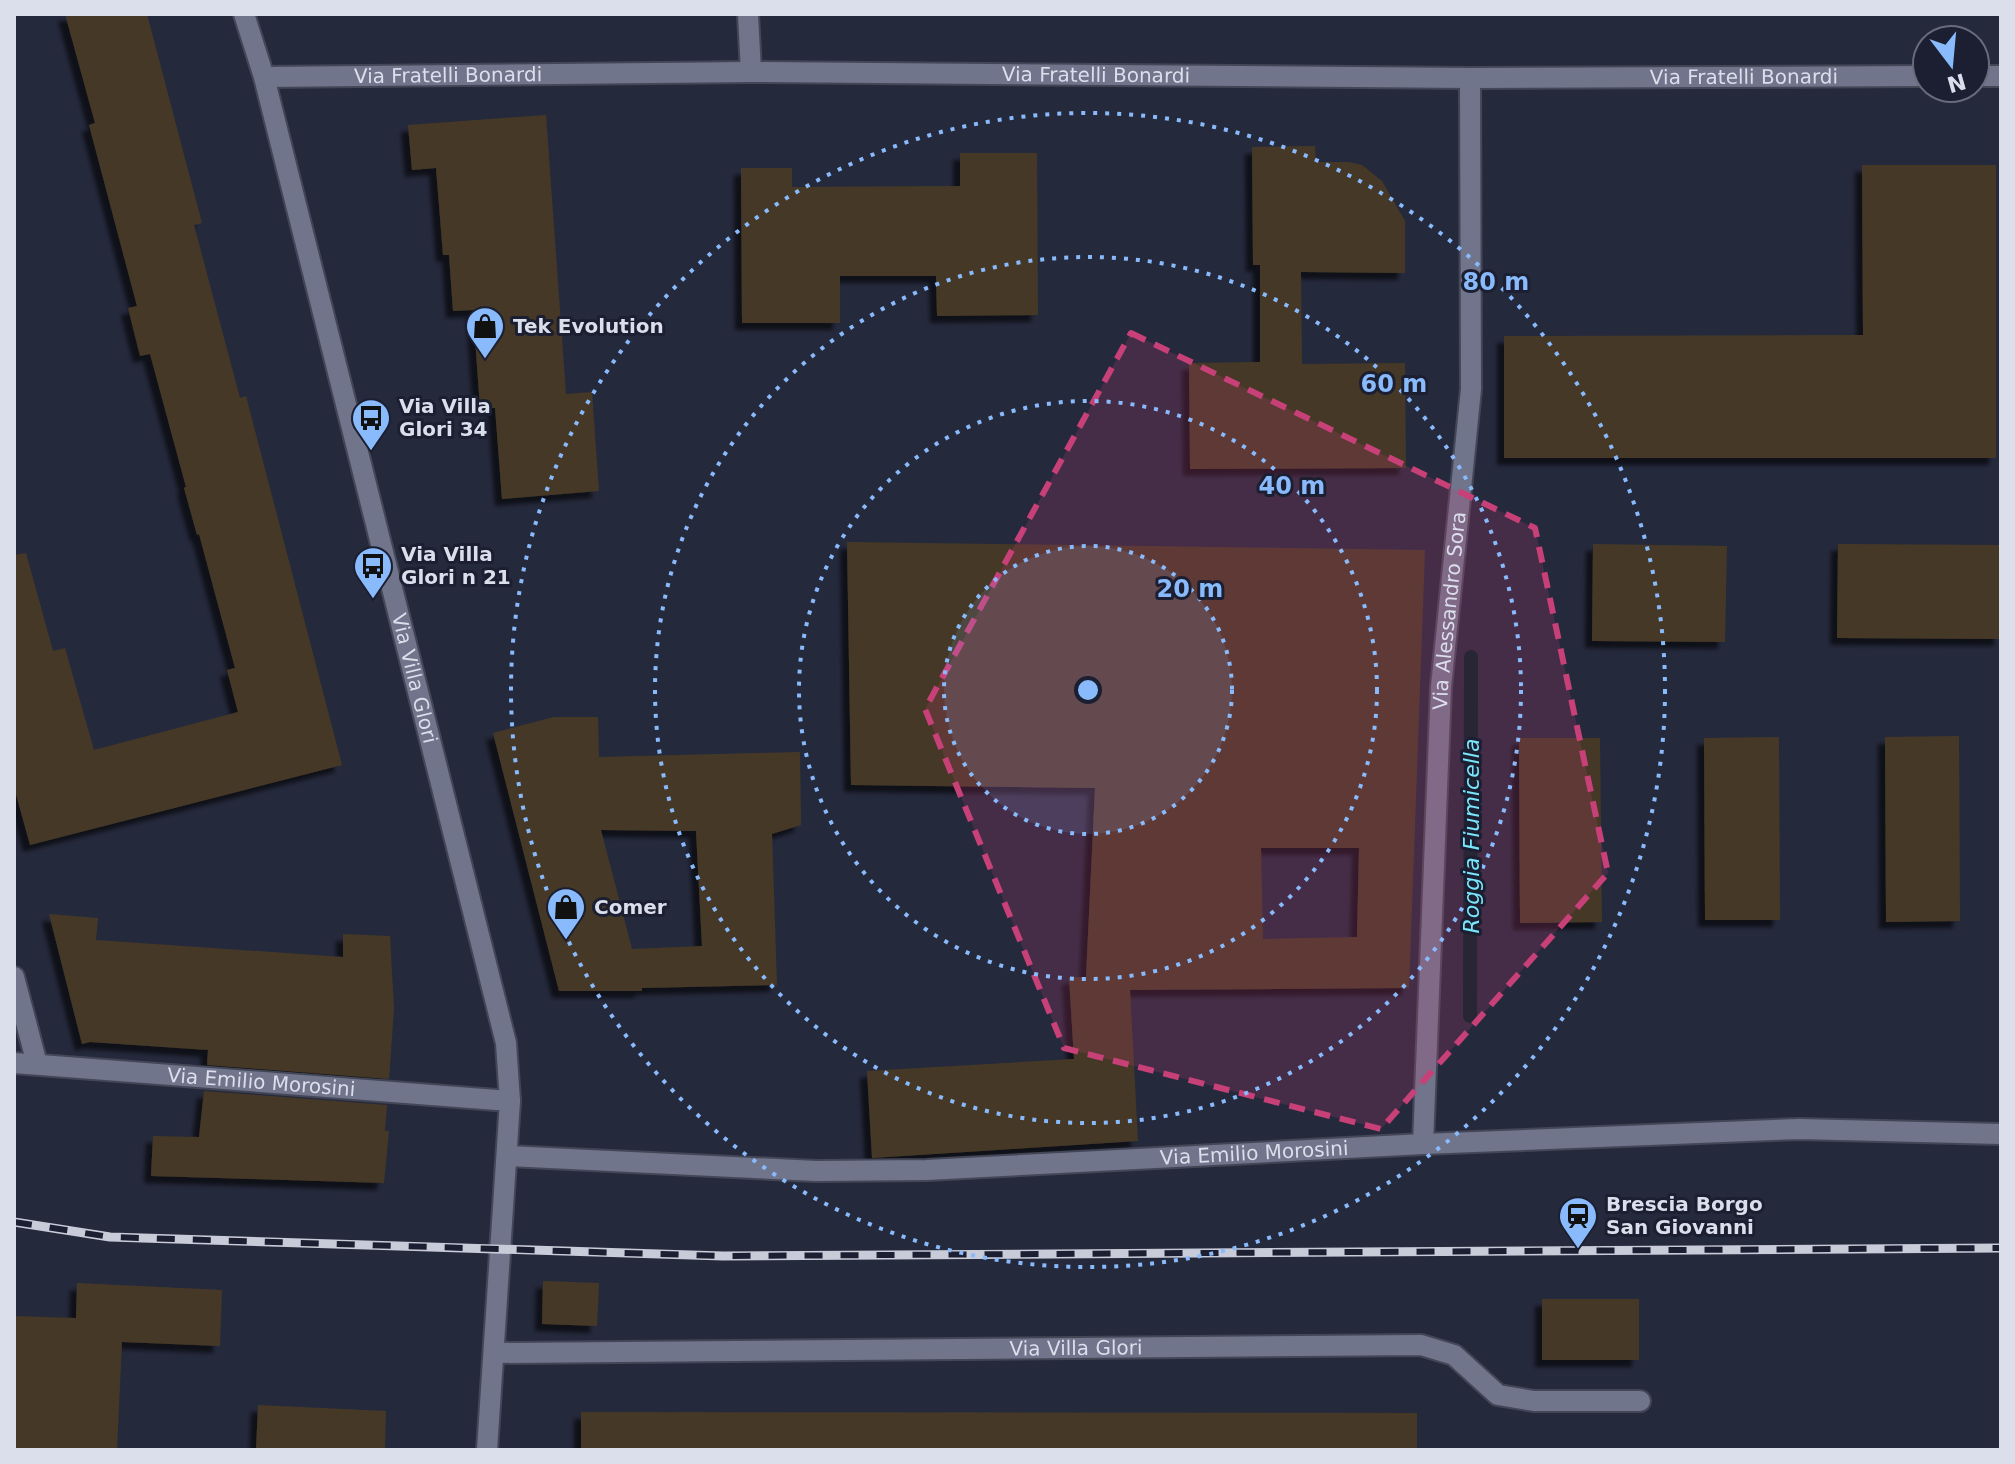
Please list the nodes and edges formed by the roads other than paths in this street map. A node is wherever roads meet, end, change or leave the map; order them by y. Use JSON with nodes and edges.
{"nodes":[{"id":1,"x":244,"y":14,"type":"edge"},
{"id":2,"x":748,"y":14,"type":"edge"},
{"id":3,"x":751,"y":72,"type":"junction"},
{"id":4,"x":1911,"y":76,"type":"edge"},
{"id":5,"x":264,"y":77,"type":"junction"},
{"id":6,"x":1470,"y":78,"type":"junction"},
{"id":7,"x":14,"y":977,"type":"edge"},
{"id":8,"x":14,"y":1063,"type":"edge"},
{"id":9,"x":37,"y":1064,"type":"junction"},
{"id":10,"x":510,"y":1101,"type":"junction"},
{"id":11,"x":2001,"y":1134,"type":"edge"},
{"id":12,"x":1423,"y":1144,"type":"junction"},
{"id":13,"x":507,"y":1156,"type":"junction"},
{"id":14,"x":494,"y":1353,"type":"junction"},
{"id":15,"x":1640,"y":1401,"type":"dead end"},
{"id":16,"x":487,"y":1450,"type":"edge"}],
"edges":[{"from":1,"to":5,"type":"street","name":"Via Villa Glori"},
{"from":2,"to":3,"type":"street"},
{"from":3,"to":5,"type":"street","name":"Via Fratelli Bonardi"},
{"from":3,"to":6,"type":"street","name":"Via Fratelli Bonardi"},
{"from":4,"to":6,"type":"street","name":"Via Fratelli Bonardi"},
{"from":5,"to":10,"type":"street","name":"Via Villa Glori"},
{"from":6,"to":12,"type":"street","name":"Via Alessandro Sora"},
{"from":7,"to":9,"type":"street"},
{"from":8,"to":9,"type":"street","name":"Via Emilio Morosini"},
{"from":9,"to":10,"type":"street","name":"Via Emilio Morosini"},
{"from":10,"to":13,"type":"street","name":"Via Villa Glori"},
{"from":11,"to":12,"type":"street","name":"Via Emilio Morosini"},
{"from":12,"to":13,"type":"street","name":"Via Emilio Morosini"},
{"from":13,"to":14,"type":"street","name":"Via Villa Glori"},
{"from":14,"to":15,"type":"street","name":"Via Villa Glori"},
{"from":14,"to":16,"type":"street","name":"Via Villa Glori"}]}
